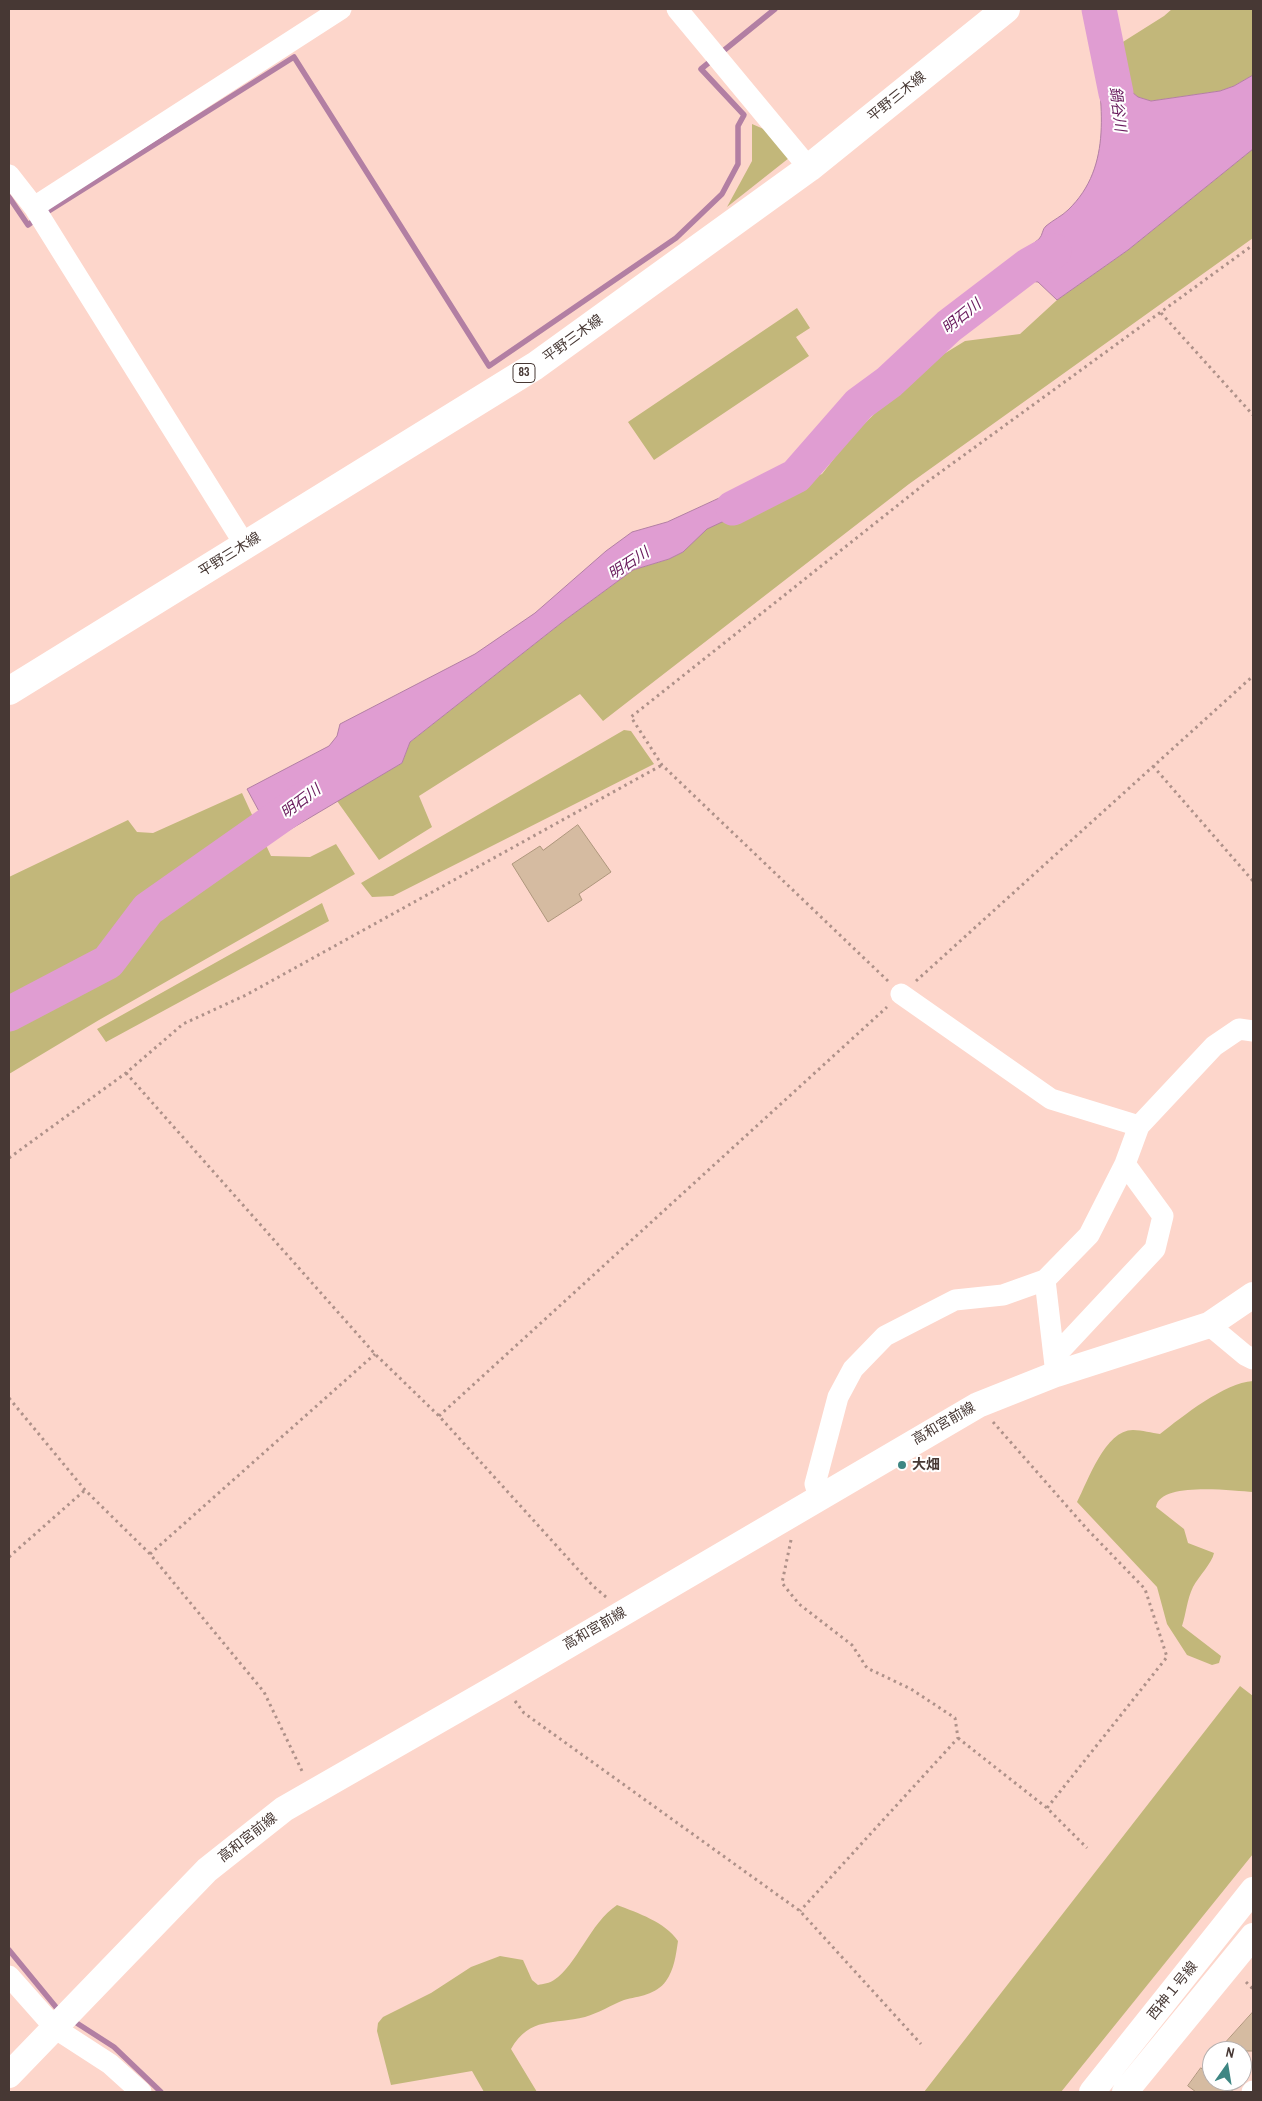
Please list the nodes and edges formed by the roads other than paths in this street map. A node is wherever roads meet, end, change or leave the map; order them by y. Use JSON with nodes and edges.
{"nodes":[{"id":1,"x":341,"y":9,"type":"edge"},
{"id":2,"x":677,"y":9,"type":"edge"},
{"id":3,"x":1006,"y":9,"type":"edge"},
{"id":4,"x":810,"y":168,"type":"junction"},
{"id":5,"x":9,"y":175,"type":"edge"},
{"id":6,"x":34,"y":207,"type":"junction"},
{"id":7,"x":245,"y":545,"type":"junction"},
{"id":8,"x":9,"y":691,"type":"edge"},
{"id":9,"x":901,"y":994,"type":"road end"},
{"id":10,"x":1253,"y":1031,"type":"edge"},
{"id":11,"x":1139,"y":1126,"type":"junction"},
{"id":12,"x":1125,"y":1164,"type":"junction"},
{"id":13,"x":1045,"y":1280,"type":"junction"},
{"id":14,"x":1253,"y":1294,"type":"edge"},
{"id":15,"x":1209,"y":1325,"type":"junction"},
{"id":16,"x":1253,"y":1359,"type":"edge"},
{"id":17,"x":1055,"y":1366,"type":"junction"},
{"id":18,"x":819,"y":1497,"type":"junction"},
{"id":19,"x":1253,"y":1890,"type":"edge"},
{"id":20,"x":1253,"y":1936,"type":"edge"},
{"id":21,"x":9,"y":1976,"type":"edge"},
{"id":22,"x":57,"y":2027,"type":"junction"},
{"id":23,"x":9,"y":2075,"type":"edge"},
{"id":24,"x":141,"y":2092,"type":"edge"},
{"id":25,"x":1092,"y":2092,"type":"edge"},
{"id":26,"x":1124,"y":2092,"type":"edge"}],
"edges":[{"from":1,"to":6,"type":"street"},
{"from":2,"to":4,"type":"street"},
{"from":3,"to":4,"type":"main road","name":"平野三木線","number":"83"},
{"from":4,"to":7,"type":"main road","name":"平野三木線","number":"83"},
{"from":5,"to":6,"type":"street"},
{"from":6,"to":7,"type":"street"},
{"from":7,"to":8,"type":"main road","name":"平野三木線","number":"83"},
{"from":9,"to":11,"type":"street"},
{"from":10,"to":11,"type":"street"},
{"from":11,"to":12,"type":"street"},
{"from":12,"to":13,"type":"street"},
{"from":12,"to":17,"type":"street"},
{"from":13,"to":17,"type":"street"},
{"from":13,"to":18,"type":"street"},
{"from":14,"to":15,"type":"street","name":"高和宮前線"},
{"from":15,"to":16,"type":"street"},
{"from":15,"to":17,"type":"street","name":"高和宮前線"},
{"from":17,"to":18,"type":"street","name":"高和宮前線"},
{"from":18,"to":22,"type":"street","name":"高和宮前線"},
{"from":19,"to":25,"type":"street","name":"西神１号線"},
{"from":20,"to":26,"type":"street","name":"西神１号線"},
{"from":21,"to":22,"type":"street"},
{"from":22,"to":23,"type":"street","name":"高和宮前線"},
{"from":22,"to":24,"type":"street"}]}
